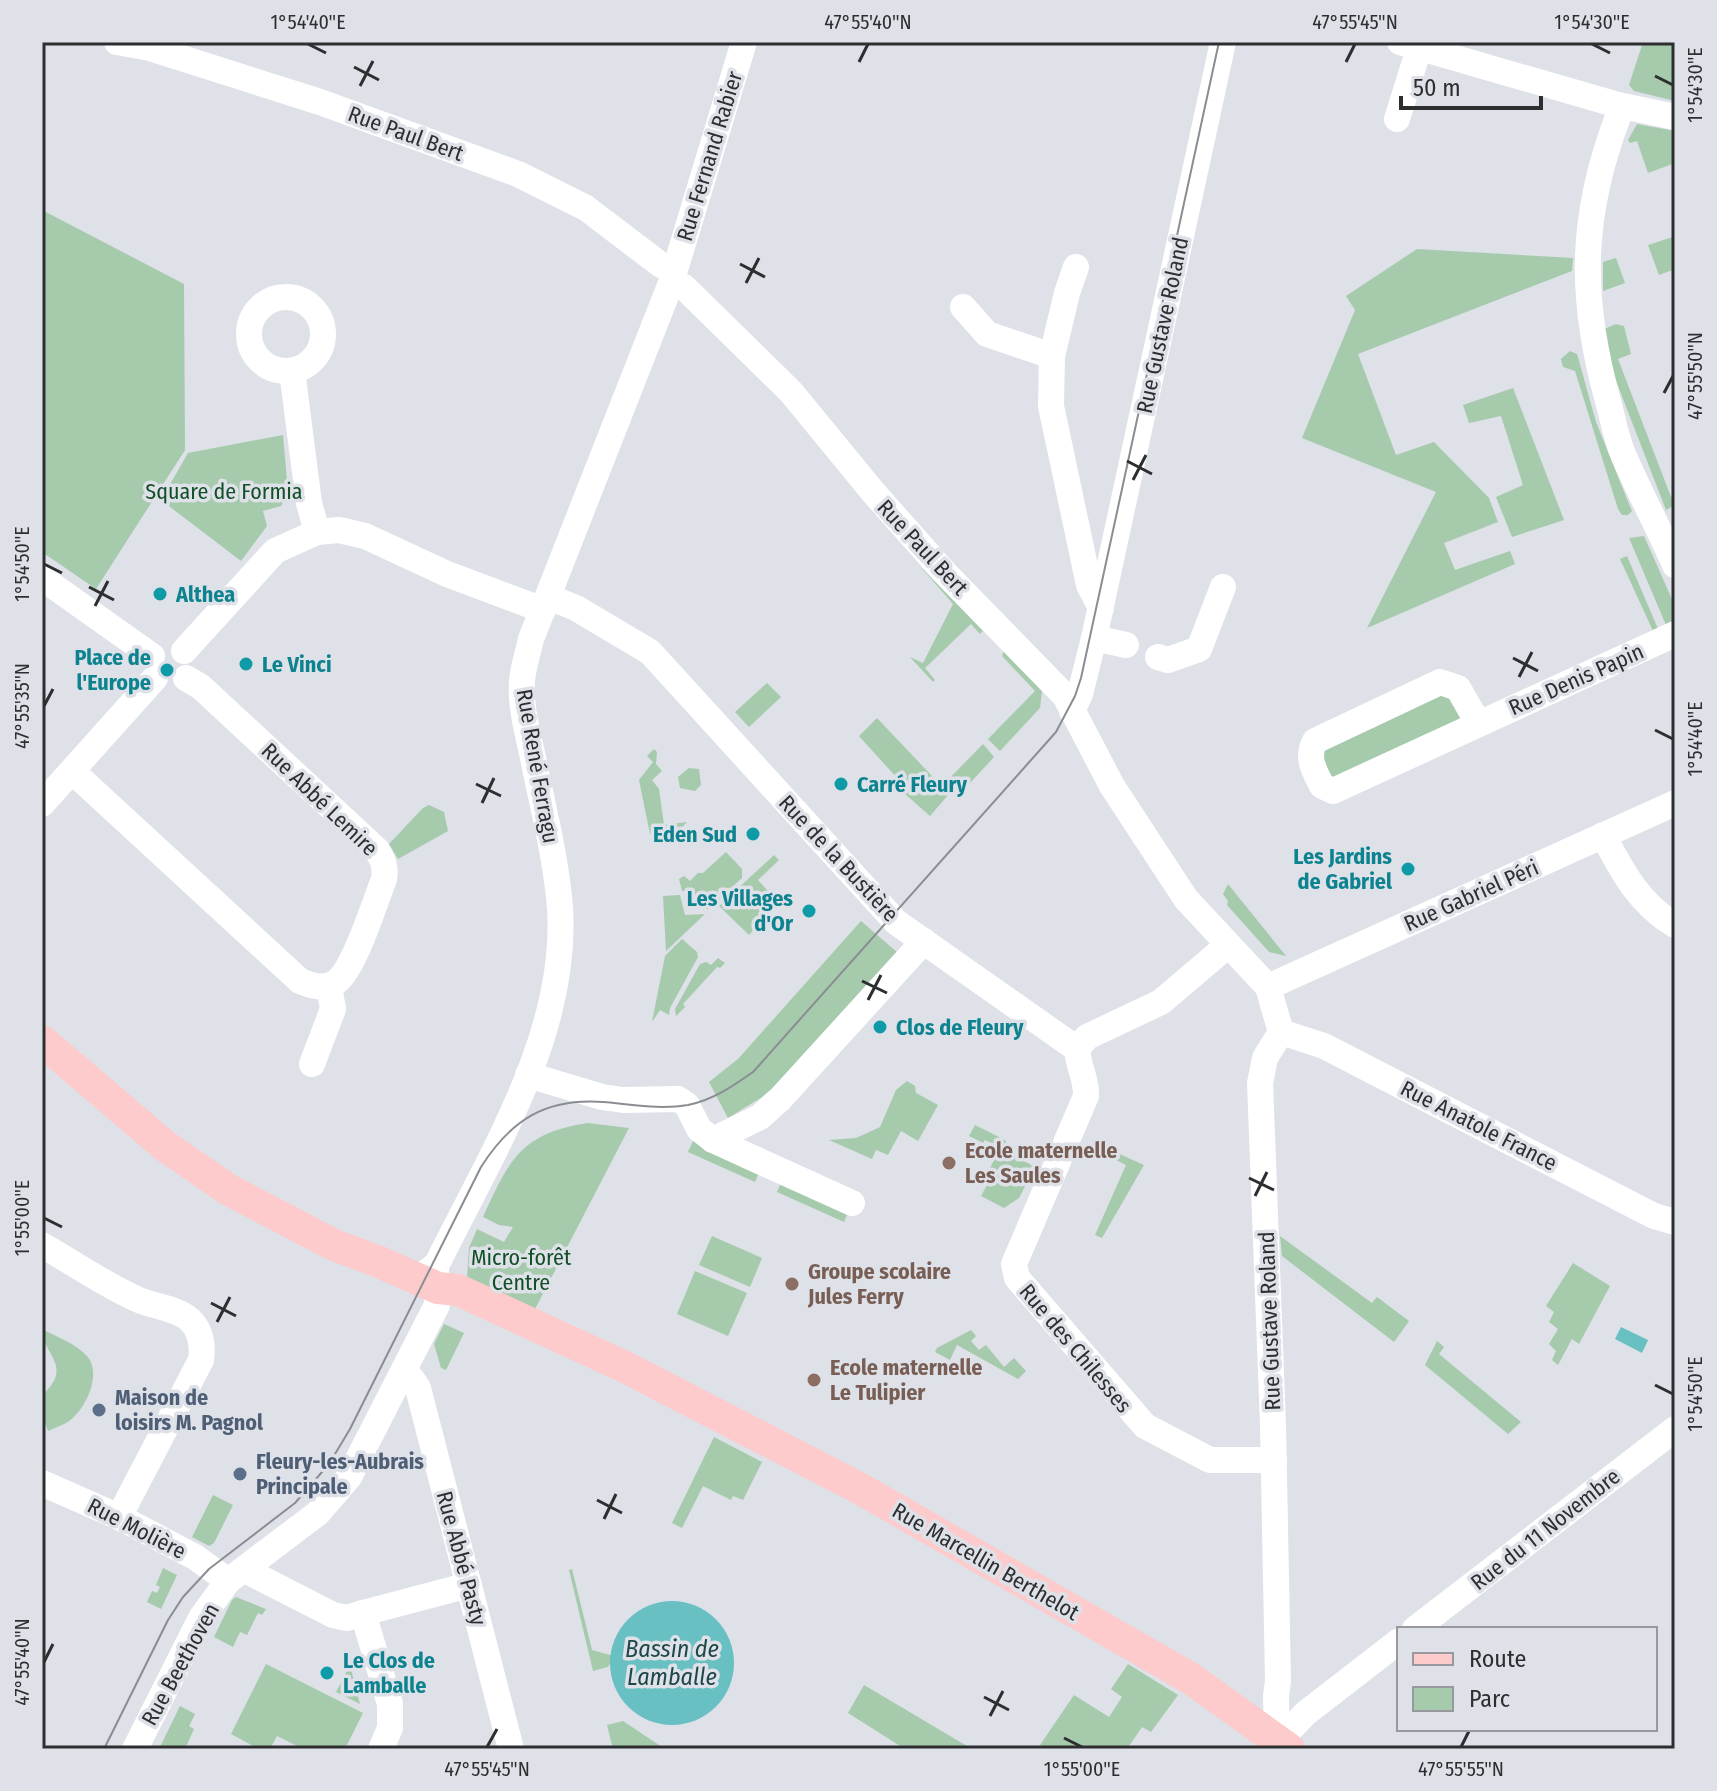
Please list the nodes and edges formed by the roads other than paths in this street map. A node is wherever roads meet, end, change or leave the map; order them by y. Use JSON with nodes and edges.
{"nodes":[{"id":1,"x":117,"y":42,"type":"edge"},
{"id":2,"x":744,"y":42,"type":"edge"},
{"id":3,"x":1223,"y":42,"type":"edge"},
{"id":4,"x":1413,"y":44,"type":"edge"},
{"id":5,"x":1618,"y":105,"type":"junction"},
{"id":6,"x":1675,"y":117,"type":"edge"},
{"id":7,"x":1397,"y":119,"type":"dead end"},
{"id":8,"x":1076,"y":267,"type":"dead end"},
{"id":9,"x":673,"y":276,"type":"junction"},
{"id":10,"x":963,"y":307,"type":"dead end"},
{"id":11,"x":1052,"y":356,"type":"junction"},
{"id":12,"x":292,"y":371,"type":"dead end"},
{"id":13,"x":317,"y":532,"type":"junction"},
{"id":14,"x":1675,"y":565,"type":"edge"},
{"id":15,"x":42,"y":578,"type":"edge"},
{"id":16,"x":1223,"y":587,"type":"dead end"},
{"id":17,"x":546,"y":603,"type":"junction"},
{"id":18,"x":1101,"y":608,"type":"junction"},
{"id":19,"x":1675,"y":634,"type":"edge"},
{"id":20,"x":1094,"y":638,"type":"junction"},
{"id":21,"x":1126,"y":645,"type":"dead end"},
{"id":22,"x":184,"y":651,"type":"junction"},
{"id":23,"x":1158,"y":657,"type":"dead end"},
{"id":24,"x":154,"y":667,"type":"junction"},
{"id":25,"x":186,"y":678,"type":"junction"},
{"id":26,"x":1069,"y":703,"type":"junction"},
{"id":27,"x":1478,"y":723,"type":"junction"},
{"id":28,"x":73,"y":772,"type":"junction"},
{"id":29,"x":1675,"y":803,"type":"edge"},
{"id":30,"x":42,"y":804,"type":"edge"},
{"id":31,"x":1603,"y":835,"type":"junction"},
{"id":32,"x":1675,"y":925,"type":"edge"},
{"id":33,"x":924,"y":941,"type":"junction"},
{"id":34,"x":1228,"y":945,"type":"junction"},
{"id":35,"x":329,"y":986,"type":"junction"},
{"id":36,"x":1268,"y":987,"type":"junction"},
{"id":37,"x":1281,"y":1032,"type":"junction"},
{"id":38,"x":42,"y":1041,"type":"edge"},
{"id":39,"x":1077,"y":1049,"type":"junction"},
{"id":40,"x":312,"y":1064,"type":"dead end"},
{"id":41,"x":528,"y":1075,"type":"junction"},
{"id":42,"x":713,"y":1140,"type":"junction"},
{"id":43,"x":842,"y":1190,"type":"dead end"},
{"id":44,"x":1675,"y":1222,"type":"edge"},
{"id":45,"x":42,"y":1245,"type":"edge"},
{"id":46,"x":435,"y":1287,"type":"junction"},
{"id":47,"x":403,"y":1374,"type":"junction"},
{"id":48,"x":670,"y":1393,"type":"junction"},
{"id":49,"x":1675,"y":1429,"type":"edge"},
{"id":50,"x":1274,"y":1460,"type":"junction"},
{"id":51,"x":42,"y":1483,"type":"edge"},
{"id":52,"x":119,"y":1517,"type":"junction"},
{"id":53,"x":236,"y":1575,"type":"junction"},
{"id":54,"x":469,"y":1585,"type":"junction"},
{"id":55,"x":363,"y":1613,"type":"junction"},
{"id":56,"x":1418,"y":1627,"type":"edge"},
{"id":57,"x":1397,"y":1643,"type":"edge"},
{"id":58,"x":1279,"y":1746,"type":"edge"},
{"id":59,"x":135,"y":1749,"type":"edge"},
{"id":60,"x":381,"y":1749,"type":"edge"},
{"id":61,"x":511,"y":1749,"type":"edge"}],
"edges":[{"from":1,"to":9,"type":"street","name":"Rue Paul Bert"},
{"from":2,"to":9,"type":"street","name":"Rue Fernand Rabier"},
{"from":3,"to":18,"type":"street","name":"Rue Gustave Roland"},
{"from":4,"to":5,"type":"street"},
{"from":4,"to":7,"type":"street"},
{"from":5,"to":6,"type":"street"},
{"from":5,"to":14,"type":"street"},
{"from":8,"to":11,"type":"street"},
{"from":9,"to":17,"type":"street","name":"Rue René Ferragu"},
{"from":9,"to":26,"type":"street","name":"Rue Paul Bert"},
{"from":10,"to":11,"type":"street"},
{"from":11,"to":18,"type":"street"},
{"from":12,"to":13,"type":"street"},
{"from":13,"to":17,"type":"street","name":"Rue de la Bustière"},
{"from":13,"to":22,"type":"street"},
{"from":15,"to":24,"type":"street"},
{"from":16,"to":23,"type":"street"},
{"from":17,"to":33,"type":"street","name":"Rue de la Bustière"},
{"from":17,"to":41,"type":"street","name":"Rue René Ferragu"},
{"from":18,"to":20,"type":"street","name":"Rue Gustave Roland"},
{"from":19,"to":27,"type":"street","name":"Rue Denis Papin"},
{"from":20,"to":21,"type":"street"},
{"from":20,"to":26,"type":"street","name":"Rue Gustave Roland"},
{"from":22,"to":24,"type":"street"},
{"from":22,"to":25,"type":"street"},
{"from":24,"to":25,"type":"street"},
{"from":24,"to":28,"type":"street"},
{"from":25,"to":35,"type":"street","name":"Rue Abbé Lemire"},
{"from":26,"to":34,"type":"street"},
{"from":27,"to":27,"type":"street","name":"Rue Denis Papin"},
{"from":28,"to":30,"type":"street"},
{"from":28,"to":35,"type":"street"},
{"from":29,"to":31,"type":"street","name":"Rue Gabriel Péri"},
{"from":31,"to":32,"type":"street"},
{"from":31,"to":36,"type":"street","name":"Rue Gabriel Péri"},
{"from":33,"to":39,"type":"street","name":"Rue de la Bustière"},
{"from":33,"to":42,"type":"street"},
{"from":34,"to":36,"type":"street"},
{"from":34,"to":39,"type":"street"},
{"from":35,"to":40,"type":"street"},
{"from":36,"to":37,"type":"street"},
{"from":37,"to":44,"type":"street","name":"Rue Anatole France"},
{"from":37,"to":50,"type":"street","name":"Rue Gustave Roland"},
{"from":38,"to":46,"type":"main road"},
{"from":39,"to":50,"type":"street","name":"Rue des Chilesses"},
{"from":41,"to":42,"type":"street"},
{"from":41,"to":46,"type":"street","name":"Rue René Ferragu"},
{"from":42,"to":43,"type":"street"},
{"from":45,"to":52,"type":"street"},
{"from":46,"to":47,"type":"street","name":"Rue René Ferragu"},
{"from":46,"to":48,"type":"main road","name":"Rue Marcellin Berthelot"},
{"from":46,"to":48,"type":"main road","name":"Rue Marcellin Berthelot"},
{"from":47,"to":53,"type":"street","name":"Rue Beethoven"},
{"from":47,"to":54,"type":"street","name":"Rue Abbé Pasty"},
{"from":48,"to":58,"type":"main road","name":"Rue Marcellin Berthelot"},
{"from":49,"to":56,"type":"street","name":"Rue du 11 Novembre"},
{"from":50,"to":58,"type":"street","name":"Rue Gustave Roland"},
{"from":51,"to":52,"type":"street","name":"Rue Molière"},
{"from":52,"to":53,"type":"street","name":"Rue Molière"},
{"from":53,"to":55,"type":"street","name":"Rue Molière"},
{"from":53,"to":59,"type":"street","name":"Rue Beethoven"},
{"from":54,"to":55,"type":"street","name":"Rue Molière"},
{"from":54,"to":61,"type":"street","name":"Rue Abbé Pasty"},
{"from":55,"to":60,"type":"street"},
{"from":57,"to":58,"type":"street"}]}
